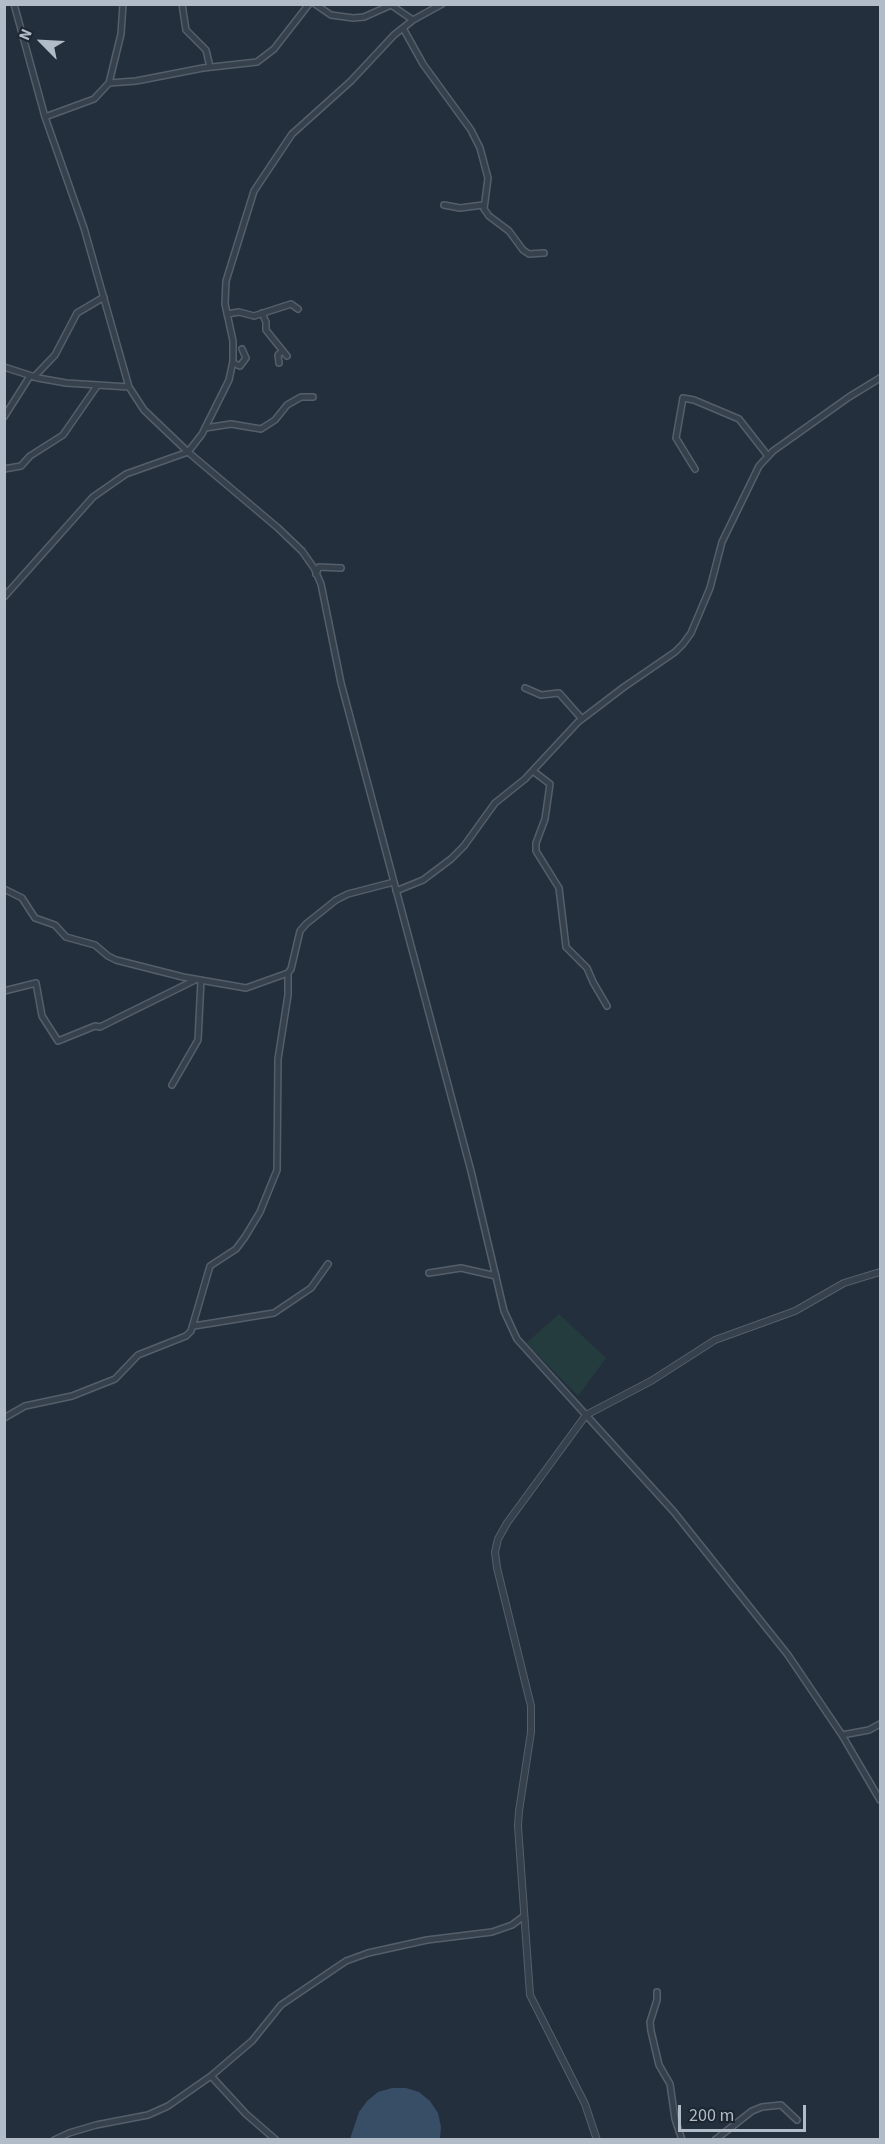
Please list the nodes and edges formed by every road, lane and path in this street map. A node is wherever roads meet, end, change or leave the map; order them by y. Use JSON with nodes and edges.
{"nodes":[{"id":1,"x":14,"y":4,"type":"edge"},
{"id":2,"x":123,"y":4,"type":"edge"},
{"id":3,"x":182,"y":4,"type":"edge"},
{"id":4,"x":309,"y":4,"type":"edge"},
{"id":5,"x":315,"y":4,"type":"edge"},
{"id":6,"x":438,"y":6,"type":"edge"},
{"id":7,"x":413,"y":20,"type":"junction"},
{"id":8,"x":403,"y":28,"type":"junction"},
{"id":9,"x":210,"y":67,"type":"junction"},
{"id":10,"x":109,"y":83,"type":"junction"},
{"id":11,"x":45,"y":117,"type":"junction"},
{"id":12,"x":444,"y":205,"type":"dead end"},
{"id":13,"x":483,"y":205,"type":"junction"},
{"id":14,"x":544,"y":253,"type":"dead end"},
{"id":15,"x":104,"y":297,"type":"junction"},
{"id":16,"x":298,"y":309,"type":"dead end"},
{"id":17,"x":262,"y":314,"type":"junction"},
{"id":18,"x":227,"y":315,"type":"junction"},
{"id":19,"x":242,"y":349,"type":"dead end"},
{"id":20,"x":233,"y":363,"type":"junction"},
{"id":21,"x":279,"y":363,"type":"dead end"},
{"id":22,"x":4,"y":367,"type":"edge"},
{"id":23,"x":32,"y":376,"type":"junction"},
{"id":24,"x":880,"y":378,"type":"edge"},
{"id":25,"x":97,"y":386,"type":"junction"},
{"id":26,"x":129,"y":387,"type":"junction"},
{"id":27,"x":312,"y":397,"type":"dead end"},
{"id":28,"x":4,"y":417,"type":"edge"},
{"id":29,"x":205,"y":428,"type":"junction"},
{"id":30,"x":188,"y":452,"type":"junction"},
{"id":31,"x":768,"y":456,"type":"junction"},
{"id":32,"x":4,"y":469,"type":"edge"},
{"id":33,"x":695,"y":469,"type":"dead end"},
{"id":34,"x":341,"y":568,"type":"dead end"},
{"id":35,"x":316,"y":574,"type":"junction"},
{"id":36,"x":4,"y":597,"type":"edge"},
{"id":37,"x":525,"y":688,"type":"dead end"},
{"id":38,"x":582,"y":719,"type":"junction"},
{"id":39,"x":533,"y":771,"type":"junction"},
{"id":40,"x":394,"y":882,"type":"junction"},
{"id":41,"x":4,"y":889,"type":"edge"},
{"id":42,"x":396,"y":891,"type":"junction"},
{"id":43,"x":288,"y":973,"type":"junction"},
{"id":44,"x":199,"y":980,"type":"junction"},
{"id":45,"x":4,"y":991,"type":"edge"},
{"id":46,"x":608,"y":1006,"type":"dead end"},
{"id":47,"x":172,"y":1085,"type":"dead end"},
{"id":48,"x":328,"y":1264,"type":"dead end"},
{"id":49,"x":880,"y":1272,"type":"edge"},
{"id":50,"x":429,"y":1274,"type":"dead end"},
{"id":51,"x":496,"y":1276,"type":"junction"},
{"id":52,"x":194,"y":1326,"type":"junction"},
{"id":53,"x":586,"y":1416,"type":"junction"},
{"id":54,"x":4,"y":1418,"type":"edge"},
{"id":55,"x":880,"y":1724,"type":"edge"},
{"id":56,"x":842,"y":1736,"type":"junction"},
{"id":57,"x":880,"y":1800,"type":"edge"},
{"id":58,"x":524,"y":1916,"type":"junction"},
{"id":59,"x":657,"y":1992,"type":"dead end"},
{"id":60,"x":211,"y":2076,"type":"junction"},
{"id":61,"x":797,"y":2120,"type":"dead end"},
{"id":62,"x":54,"y":2139,"type":"edge"},
{"id":63,"x":276,"y":2139,"type":"edge"},
{"id":64,"x":597,"y":2139,"type":"edge"},
{"id":65,"x":682,"y":2139,"type":"edge"},
{"id":66,"x":716,"y":2139,"type":"edge"}],
"edges":[{"from":1,"to":11,"type":"street"},
{"from":2,"to":10,"type":"street"},
{"from":3,"to":9,"type":"street"},
{"from":4,"to":9,"type":"street"},
{"from":5,"to":7,"type":"street"},
{"from":6,"to":7,"type":"street"},
{"from":7,"to":8,"type":"street"},
{"from":8,"to":13,"type":"street"},
{"from":8,"to":18,"type":"street"},
{"from":9,"to":10,"type":"street"},
{"from":10,"to":11,"type":"street"},
{"from":11,"to":15,"type":"street"},
{"from":12,"to":13,"type":"street"},
{"from":13,"to":14,"type":"street"},
{"from":15,"to":23,"type":"street"},
{"from":15,"to":26,"type":"street"},
{"from":16,"to":17,"type":"street"},
{"from":17,"to":18,"type":"street"},
{"from":17,"to":21,"type":"street"},
{"from":18,"to":20,"type":"street"},
{"from":19,"to":20,"type":"street"},
{"from":20,"to":29,"type":"street"},
{"from":22,"to":23,"type":"street"},
{"from":23,"to":25,"type":"street"},
{"from":23,"to":28,"type":"street"},
{"from":24,"to":31,"type":"street"},
{"from":25,"to":26,"type":"street"},
{"from":25,"to":32,"type":"street"},
{"from":26,"to":30,"type":"street"},
{"from":27,"to":29,"type":"street"},
{"from":29,"to":30,"type":"street"},
{"from":30,"to":35,"type":"street"},
{"from":30,"to":36,"type":"street"},
{"from":31,"to":33,"type":"street"},
{"from":31,"to":38,"type":"street"},
{"from":34,"to":35,"type":"street"},
{"from":35,"to":40,"type":"street"},
{"from":37,"to":38,"type":"street"},
{"from":38,"to":39,"type":"street"},
{"from":39,"to":42,"type":"street"},
{"from":39,"to":46,"type":"street"},
{"from":40,"to":42,"type":"street"},
{"from":40,"to":43,"type":"street"},
{"from":41,"to":44,"type":"street"},
{"from":42,"to":51,"type":"street"},
{"from":43,"to":44,"type":"street"},
{"from":43,"to":52,"type":"street"},
{"from":44,"to":45,"type":"street"},
{"from":44,"to":47,"type":"street"},
{"from":48,"to":52,"type":"street"},
{"from":49,"to":53,"type":"street"},
{"from":50,"to":51,"type":"street"},
{"from":51,"to":53,"type":"street"},
{"from":52,"to":54,"type":"street"},
{"from":53,"to":56,"type":"street"},
{"from":53,"to":58,"type":"street"},
{"from":55,"to":56,"type":"street"},
{"from":56,"to":57,"type":"street"},
{"from":58,"to":60,"type":"street"},
{"from":58,"to":64,"type":"street"},
{"from":59,"to":65,"type":"street"},
{"from":60,"to":62,"type":"street"},
{"from":60,"to":63,"type":"street"},
{"from":61,"to":66,"type":"street"}]}
